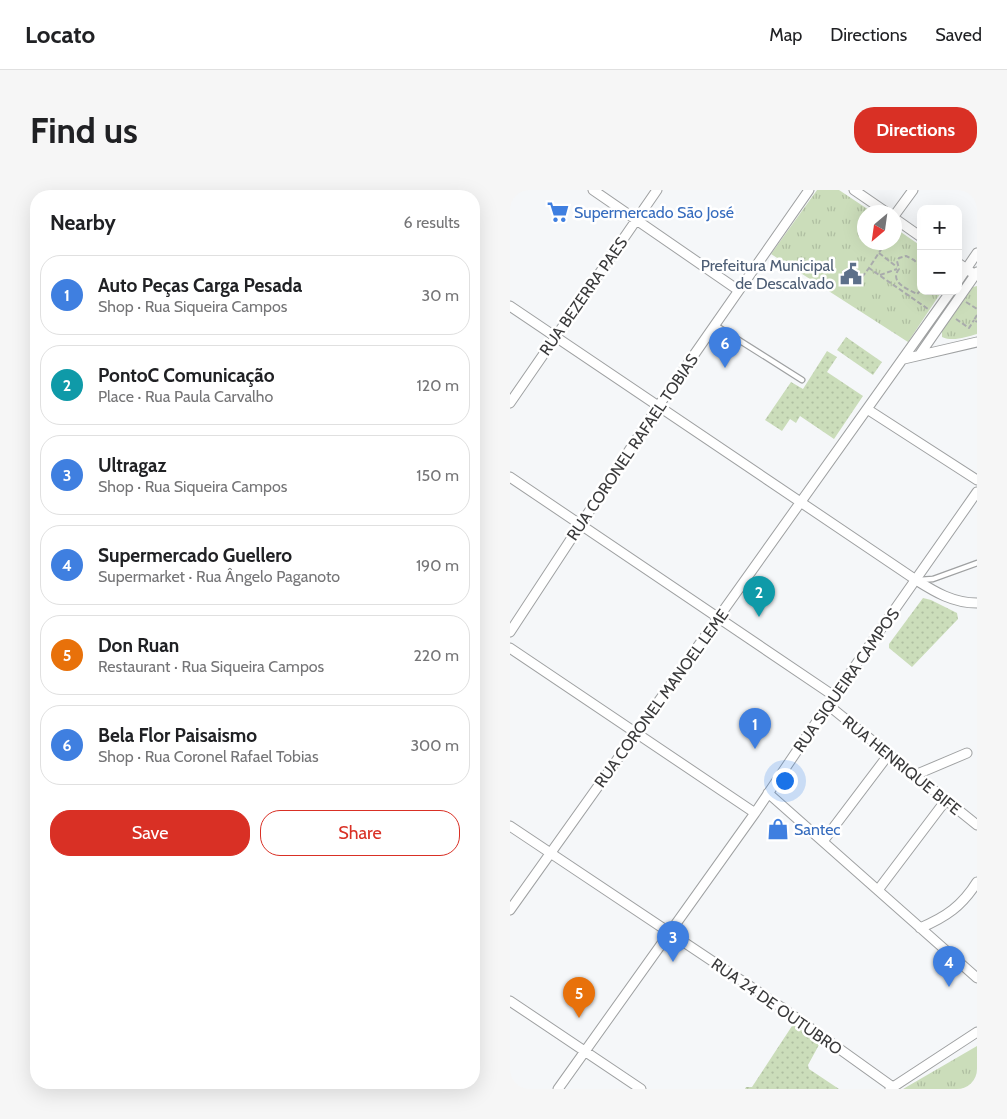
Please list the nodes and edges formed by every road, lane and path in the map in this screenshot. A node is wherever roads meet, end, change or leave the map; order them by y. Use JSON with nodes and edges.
{"nodes":[{"id":1,"x":593,"y":190,"type":"edge"},
{"id":2,"x":657,"y":190,"type":"edge"},
{"id":3,"x":809,"y":190,"type":"edge"},
{"id":4,"x":854,"y":190,"type":"edge"},
{"id":5,"x":913,"y":190,"type":"edge"},
{"id":6,"x":876,"y":205,"type":"edge"},
{"id":7,"x":902,"y":206,"type":"edge"},
{"id":8,"x":636,"y":220,"type":"junction"},
{"id":9,"x":902,"y":223,"type":"edge"},
{"id":10,"x":917,"y":234,"type":"edge"},
{"id":11,"x":881,"y":250,"type":"edge"},
{"id":12,"x":879,"y":253,"type":"junction"},
{"id":13,"x":977,"y":253,"type":"edge"},
{"id":14,"x":917,"y":263,"type":"edge"},
{"id":15,"x":962,"y":266,"type":"edge"},
{"id":16,"x":869,"y":268,"type":"junction"},
{"id":17,"x":899,"y":269,"type":"junction"},
{"id":18,"x":976,"y":275,"type":"edge"},
{"id":19,"x":880,"y":276,"type":"junction"},
{"id":20,"x":862,"y":277,"type":"dead end"},
{"id":21,"x":738,"y":290,"type":"junction"},
{"id":22,"x":917,"y":294,"type":"edge"},
{"id":23,"x":949,"y":295,"type":"edge"},
{"id":24,"x":964,"y":301,"type":"dead end"},
{"id":25,"x":510,"y":306,"type":"edge"},
{"id":26,"x":977,"y":309,"type":"edge"},
{"id":27,"x":936,"y":315,"type":"junction"},
{"id":28,"x":977,"y":315,"type":"edge"},
{"id":29,"x":952,"y":317,"type":"dead end"},
{"id":30,"x":974,"y":320,"type":"junction"},
{"id":31,"x":977,"y":322,"type":"edge"},
{"id":32,"x":714,"y":325,"type":"junction"},
{"id":33,"x":927,"y":327,"type":"junction"},
{"id":34,"x":936,"y":333,"type":"junction"},
{"id":35,"x":556,"y":337,"type":"junction"},
{"id":36,"x":977,"y":342,"type":"edge"},
{"id":37,"x":920,"y":354,"type":"junction"},
{"id":38,"x":904,"y":359,"type":"junction"},
{"id":39,"x":802,"y":380,"type":"dead end"},
{"id":40,"x":510,"y":403,"type":"edge"},
{"id":41,"x":659,"y":405,"type":"junction"},
{"id":42,"x":867,"y":409,"type":"junction"},
{"id":43,"x":510,"y":477,"type":"edge"},
{"id":44,"x":977,"y":480,"type":"edge"},
{"id":45,"x":977,"y":492,"type":"edge"},
{"id":46,"x":801,"y":502,"type":"junction"},
{"id":47,"x":580,"y":524,"type":"junction"},
{"id":48,"x":977,"y":563,"type":"edge"},
{"id":49,"x":916,"y":580,"type":"junction"},
{"id":50,"x":977,"y":603,"type":"edge"},
{"id":51,"x":719,"y":617,"type":"junction"},
{"id":52,"x":510,"y":632,"type":"edge"},
{"id":53,"x":510,"y":648,"type":"edge"},
{"id":54,"x":834,"y":696,"type":"junction"},
{"id":55,"x":828,"y":705,"type":"junction"},
{"id":56,"x":635,"y":733,"type":"junction"},
{"id":57,"x":967,"y":753,"type":"dead end"},
{"id":58,"x":889,"y":754,"type":"junction"},
{"id":59,"x":915,"y":775,"type":"junction"},
{"id":60,"x":768,"y":793,"type":"junction"},
{"id":61,"x":946,"y":800,"type":"junction"},
{"id":62,"x":755,"y":813,"type":"junction"},
{"id":63,"x":977,"y":825,"type":"edge"},
{"id":64,"x":510,"y":826,"type":"edge"},
{"id":65,"x":824,"y":840,"type":"junction"},
{"id":66,"x":550,"y":853,"type":"junction"},
{"id":67,"x":977,"y":882,"type":"edge"},
{"id":68,"x":878,"y":890,"type":"junction"},
{"id":69,"x":510,"y":910,"type":"edge"},
{"id":70,"x":920,"y":928,"type":"junction"},
{"id":71,"x":670,"y":932,"type":"junction"},
{"id":72,"x":977,"y":978,"type":"edge"},
{"id":73,"x":510,"y":1001,"type":"edge"},
{"id":74,"x":977,"y":1032,"type":"edge"},
{"id":75,"x":585,"y":1051,"type":"junction"},
{"id":76,"x":892,"y":1088,"type":"edge"},
{"id":77,"x":558,"y":1089,"type":"edge"},
{"id":78,"x":641,"y":1089,"type":"edge"}],
"edges":[{"from":1,"to":8,"type":"street"},
{"from":2,"to":8,"type":"street","name":"RUA BEZERRA PAES"},
{"from":3,"to":21,"type":"street","name":"RUA CORONEL RAFAEL TOBIAS"},
{"from":4,"to":6,"type":"street"},
{"from":5,"to":7,"type":"street"},
{"from":8,"to":21,"type":"street"},
{"from":8,"to":35,"type":"street","name":"RUA BEZERRA PAES"},
{"from":9,"to":10,"type":"street"},
{"from":11,"to":12,"type":"path"},
{"from":12,"to":16,"type":"path"},
{"from":12,"to":17,"type":"path"},
{"from":13,"to":15,"type":"street"},
{"from":14,"to":17,"type":"path"},
{"from":15,"to":18,"type":"street"},
{"from":16,"to":19,"type":"path"},
{"from":16,"to":20,"type":"path"},
{"from":17,"to":19,"type":"path"},
{"from":17,"to":22,"type":"path"},
{"from":18,"to":34,"type":"street"},
{"from":19,"to":27,"type":"path"},
{"from":21,"to":32,"type":"street","name":"RUA CORONEL RAFAEL TOBIAS"},
{"from":23,"to":27,"type":"street","name":"RUA CORONEL MANOEL LEME"},
{"from":24,"to":26,"type":"path"},
{"from":25,"to":35,"type":"street"},
{"from":27,"to":33,"type":"street","name":"RUA CORONEL MANOEL LEME"},
{"from":28,"to":30,"type":"path"},
{"from":29,"to":30,"type":"path"},
{"from":30,"to":31,"type":"path"},
{"from":32,"to":39,"type":"lane"},
{"from":32,"to":41,"type":"street","name":"RUA CORONEL RAFAEL TOBIAS"},
{"from":33,"to":34,"type":"street"},
{"from":33,"to":38,"type":"street","name":"RUA CORONEL MANOEL LEME"},
{"from":34,"to":37,"type":"street"},
{"from":35,"to":40,"type":"street","name":"RUA BEZERRA PAES"},
{"from":35,"to":41,"type":"street"},
{"from":36,"to":37,"type":"street"},
{"from":37,"to":38,"type":"street"},
{"from":38,"to":42,"type":"street","name":"RUA CORONEL MANOEL LEME"},
{"from":41,"to":46,"type":"street"},
{"from":41,"to":47,"type":"street","name":"RUA CORONEL RAFAEL TOBIAS"},
{"from":42,"to":44,"type":"street"},
{"from":42,"to":46,"type":"street","name":"RUA CORONEL MANOEL LEME"},
{"from":43,"to":47,"type":"street"},
{"from":45,"to":49,"type":"street","name":"RUA SIQUEIRA CAMPOS"},
{"from":46,"to":49,"type":"street"},
{"from":46,"to":51,"type":"street","name":"RUA CORONEL MANOEL LEME"},
{"from":47,"to":51,"type":"street"},
{"from":47,"to":52,"type":"street","name":"RUA CORONEL RAFAEL TOBIAS"},
{"from":48,"to":49,"type":"lane"},
{"from":49,"to":50,"type":"street"},
{"from":49,"to":54,"type":"street","name":"RUA SIQUEIRA CAMPOS"},
{"from":51,"to":54,"type":"street"},
{"from":51,"to":56,"type":"street","name":"RUA CORONEL MANOEL LEME"},
{"from":53,"to":56,"type":"street"},
{"from":54,"to":55,"type":"street","name":"RUA SIQUEIRA CAMPOS"},
{"from":55,"to":58,"type":"street","name":"RUA HENRIQUE BIFE"},
{"from":55,"to":60,"type":"street","name":"RUA SIQUEIRA CAMPOS"},
{"from":56,"to":62,"type":"street"},
{"from":56,"to":66,"type":"street","name":"RUA CORONEL MANOEL LEME"},
{"from":57,"to":59,"type":"street"},
{"from":58,"to":59,"type":"street","name":"RUA HENRIQUE BIFE"},
{"from":58,"to":65,"type":"street"},
{"from":59,"to":61,"type":"street","name":"RUA HENRIQUE BIFE"},
{"from":60,"to":62,"type":"street","name":"RUA SIQUEIRA CAMPOS"},
{"from":60,"to":65,"type":"street"},
{"from":61,"to":63,"type":"street","name":"RUA HENRIQUE BIFE"},
{"from":61,"to":68,"type":"street"},
{"from":62,"to":71,"type":"street","name":"RUA SIQUEIRA CAMPOS"},
{"from":64,"to":66,"type":"street","name":"RUA 24 DE OUTUBRO"},
{"from":65,"to":68,"type":"street"},
{"from":66,"to":69,"type":"street","name":"RUA CORONEL MANOEL LEME"},
{"from":66,"to":71,"type":"street","name":"RUA 24 DE OUTUBRO"},
{"from":67,"to":70,"type":"street"},
{"from":68,"to":70,"type":"street"},
{"from":70,"to":72,"type":"street"},
{"from":71,"to":75,"type":"street","name":"RUA SIQUEIRA CAMPOS"},
{"from":71,"to":76,"type":"street","name":"RUA 24 DE OUTUBRO"},
{"from":73,"to":75,"type":"street"},
{"from":74,"to":76,"type":"street"},
{"from":75,"to":77,"type":"street","name":"RUA SIQUEIRA CAMPOS"},
{"from":75,"to":78,"type":"street"}]}
